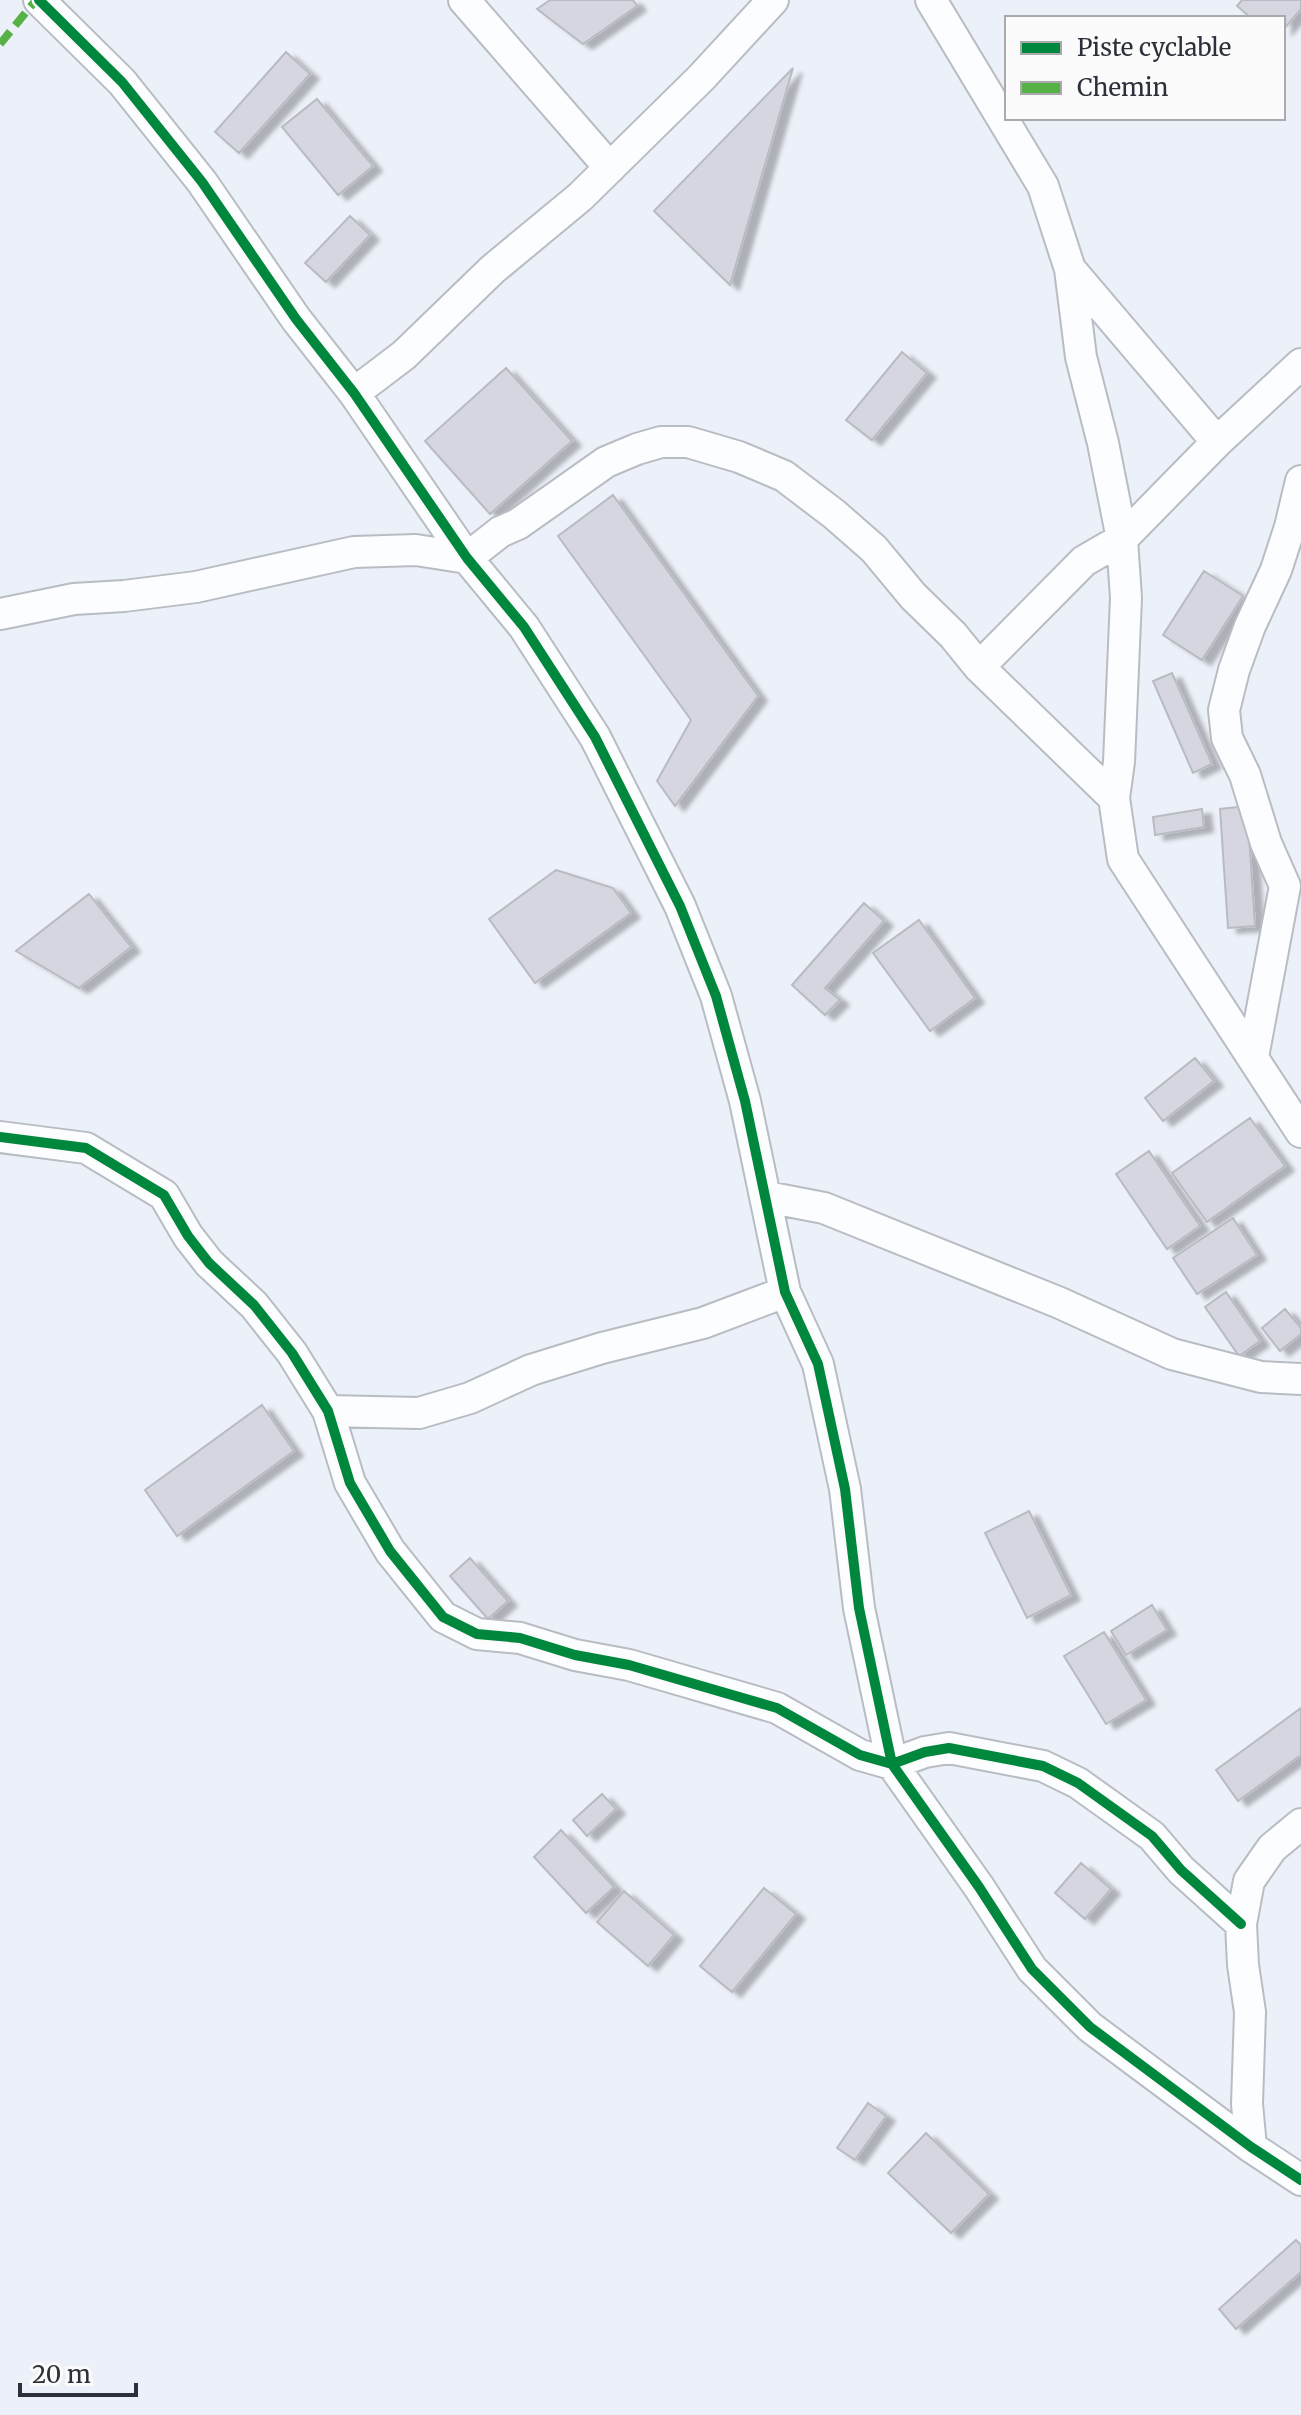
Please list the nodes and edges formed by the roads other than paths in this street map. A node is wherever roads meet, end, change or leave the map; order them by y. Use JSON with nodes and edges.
{"nodes":[{"id":1,"x":39,"y":0,"type":"edge"},
{"id":2,"x":464,"y":0,"type":"edge"},
{"id":3,"x":773,"y":0,"type":"edge"},
{"id":4,"x":931,"y":0,"type":"edge"},
{"id":5,"x":610,"y":168,"type":"junction"},
{"id":6,"x":1070,"y":269,"type":"junction"},
{"id":7,"x":1301,"y":364,"type":"edge"},
{"id":8,"x":354,"y":393,"type":"junction"},
{"id":9,"x":1217,"y":442,"type":"junction"},
{"id":10,"x":1301,"y":481,"type":"edge"},
{"id":11,"x":1290,"y":527,"type":"junction"},
{"id":12,"x":1122,"y":539,"type":"junction"},
{"id":13,"x":1301,"y":557,"type":"edge"},
{"id":14,"x":467,"y":558,"type":"junction"},
{"id":15,"x":0,"y":614,"type":"edge"},
{"id":16,"x":979,"y":667,"type":"junction"},
{"id":17,"x":1114,"y":798,"type":"junction"},
{"id":18,"x":1293,"y":887,"type":"edge"},
{"id":19,"x":1253,"y":1057,"type":"junction"},
{"id":20,"x":1301,"y":1131,"type":"edge"},
{"id":21,"x":0,"y":1137,"type":"edge"},
{"id":22,"x":767,"y":1197,"type":"junction"},
{"id":23,"x":785,"y":1292,"type":"junction"},
{"id":24,"x":1301,"y":1379,"type":"edge"},
{"id":25,"x":328,"y":1411,"type":"junction"},
{"id":26,"x":892,"y":1764,"type":"junction"},
{"id":27,"x":1301,"y":1824,"type":"edge"},
{"id":28,"x":1241,"y":1924,"type":"junction"},
{"id":29,"x":1251,"y":2147,"type":"junction"},
{"id":30,"x":1301,"y":2180,"type":"edge"}],
"edges":[{"from":1,"to":8,"type":"street"},
{"from":2,"to":5,"type":"street"},
{"from":3,"to":5,"type":"street"},
{"from":4,"to":6,"type":"street"},
{"from":5,"to":8,"type":"street"},
{"from":6,"to":9,"type":"street"},
{"from":6,"to":12,"type":"street"},
{"from":7,"to":9,"type":"street"},
{"from":8,"to":14,"type":"street"},
{"from":9,"to":12,"type":"street"},
{"from":10,"to":11,"type":"street"},
{"from":11,"to":13,"type":"street"},
{"from":11,"to":18,"type":"street"},
{"from":12,"to":16,"type":"street"},
{"from":12,"to":17,"type":"street"},
{"from":14,"to":15,"type":"street"},
{"from":14,"to":16,"type":"street"},
{"from":14,"to":22,"type":"street"},
{"from":16,"to":17,"type":"street"},
{"from":17,"to":19,"type":"street"},
{"from":18,"to":19,"type":"street"},
{"from":19,"to":20,"type":"street"},
{"from":21,"to":25,"type":"street"},
{"from":22,"to":23,"type":"street"},
{"from":22,"to":24,"type":"street"},
{"from":23,"to":25,"type":"street"},
{"from":23,"to":26,"type":"street"},
{"from":25,"to":26,"type":"street"},
{"from":26,"to":28,"type":"street"},
{"from":26,"to":29,"type":"street"},
{"from":27,"to":28,"type":"street"},
{"from":28,"to":29,"type":"street"},
{"from":29,"to":30,"type":"street"}]}
